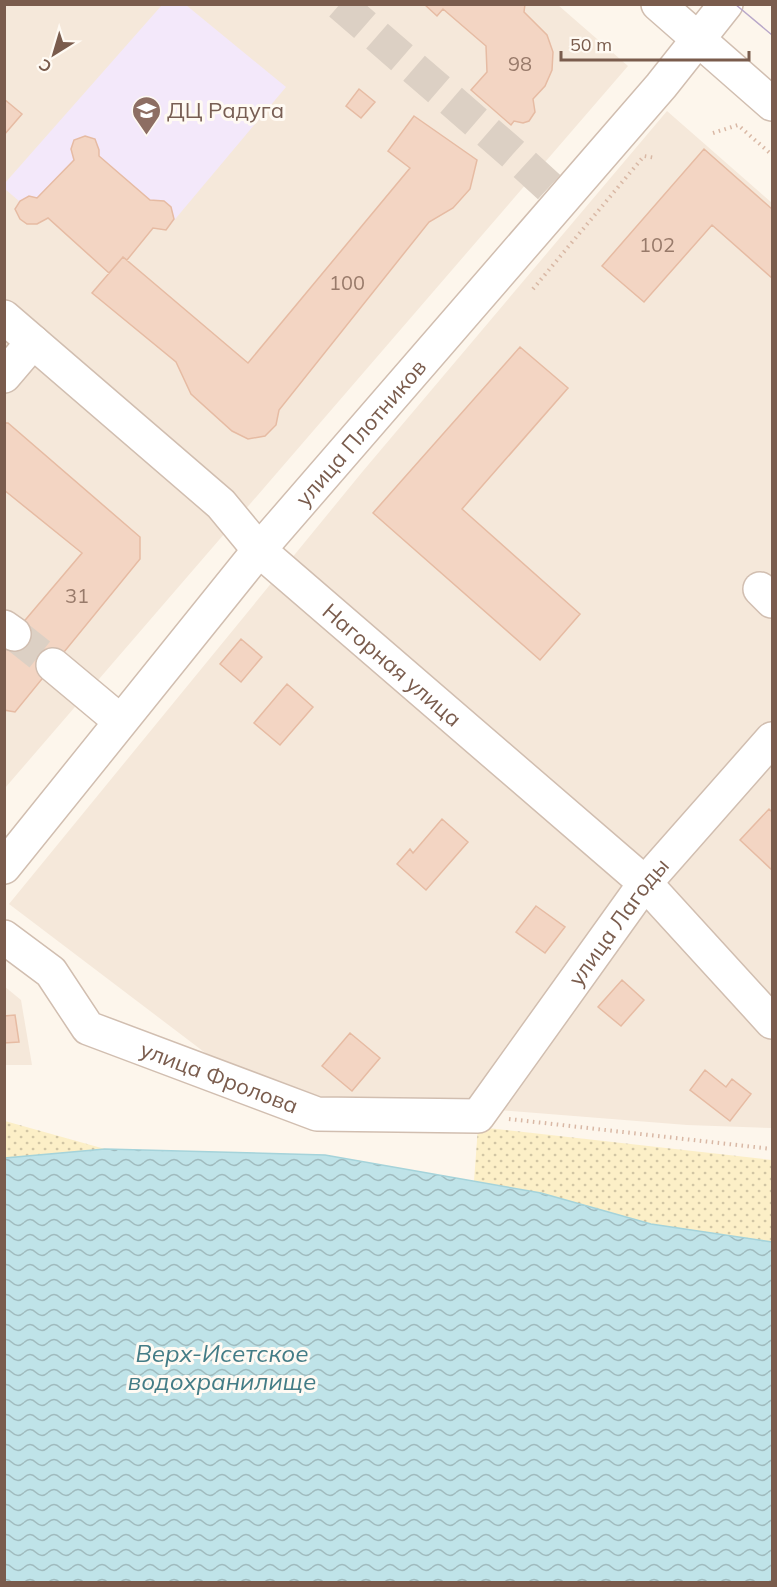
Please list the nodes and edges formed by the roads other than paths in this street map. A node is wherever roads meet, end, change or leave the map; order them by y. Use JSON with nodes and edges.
{"nodes":[{"id":1,"x":658,"y":4,"type":"edge"},
{"id":2,"x":726,"y":4,"type":"edge"},
{"id":3,"x":698,"y":40,"type":"junction"},
{"id":4,"x":772,"y":104,"type":"edge"},
{"id":5,"x":4,"y":317,"type":"edge"},
{"id":6,"x":33,"y":342,"type":"junction"},
{"id":7,"x":4,"y":376,"type":"edge"},
{"id":8,"x":259,"y":550,"type":"junction"},
{"id":9,"x":53,"y":665,"type":"tunnel mouth"},
{"id":10,"x":120,"y":721,"type":"junction"},
{"id":11,"x":772,"y":739,"type":"edge"},
{"id":12,"x":4,"y":867,"type":"edge"},
{"id":13,"x":645,"y":883,"type":"junction"},
{"id":14,"x":4,"y":937,"type":"edge"},
{"id":15,"x":772,"y":1022,"type":"edge"},
{"id":16,"x":478,"y":1116,"type":"joint"}],
"edges":[{"from":1,"to":3,"type":"street"},
{"from":2,"to":3,"type":"street","name":"улица Плотников"},
{"from":3,"to":4,"type":"street"},
{"from":3,"to":8,"type":"street","name":"улица Плотников"},
{"from":5,"to":6,"type":"street","name":"Нагорная улица"},
{"from":6,"to":7,"type":"street"},
{"from":6,"to":8,"type":"street","name":"Нагорная улица"},
{"from":8,"to":10,"type":"street","name":"улица Плотников"},
{"from":8,"to":13,"type":"street","name":"Нагорная улица"},
{"from":9,"to":10,"type":"street"},
{"from":10,"to":12,"type":"street","name":"улица Плотников"},
{"from":11,"to":13,"type":"street","name":"улица Лагоды"},
{"from":13,"to":15,"type":"street","name":"Нагорная улица"},
{"from":13,"to":16,"type":"street","name":"улица Лагоды"},
{"from":14,"to":16,"type":"street","name":"улица Фролова"}]}
